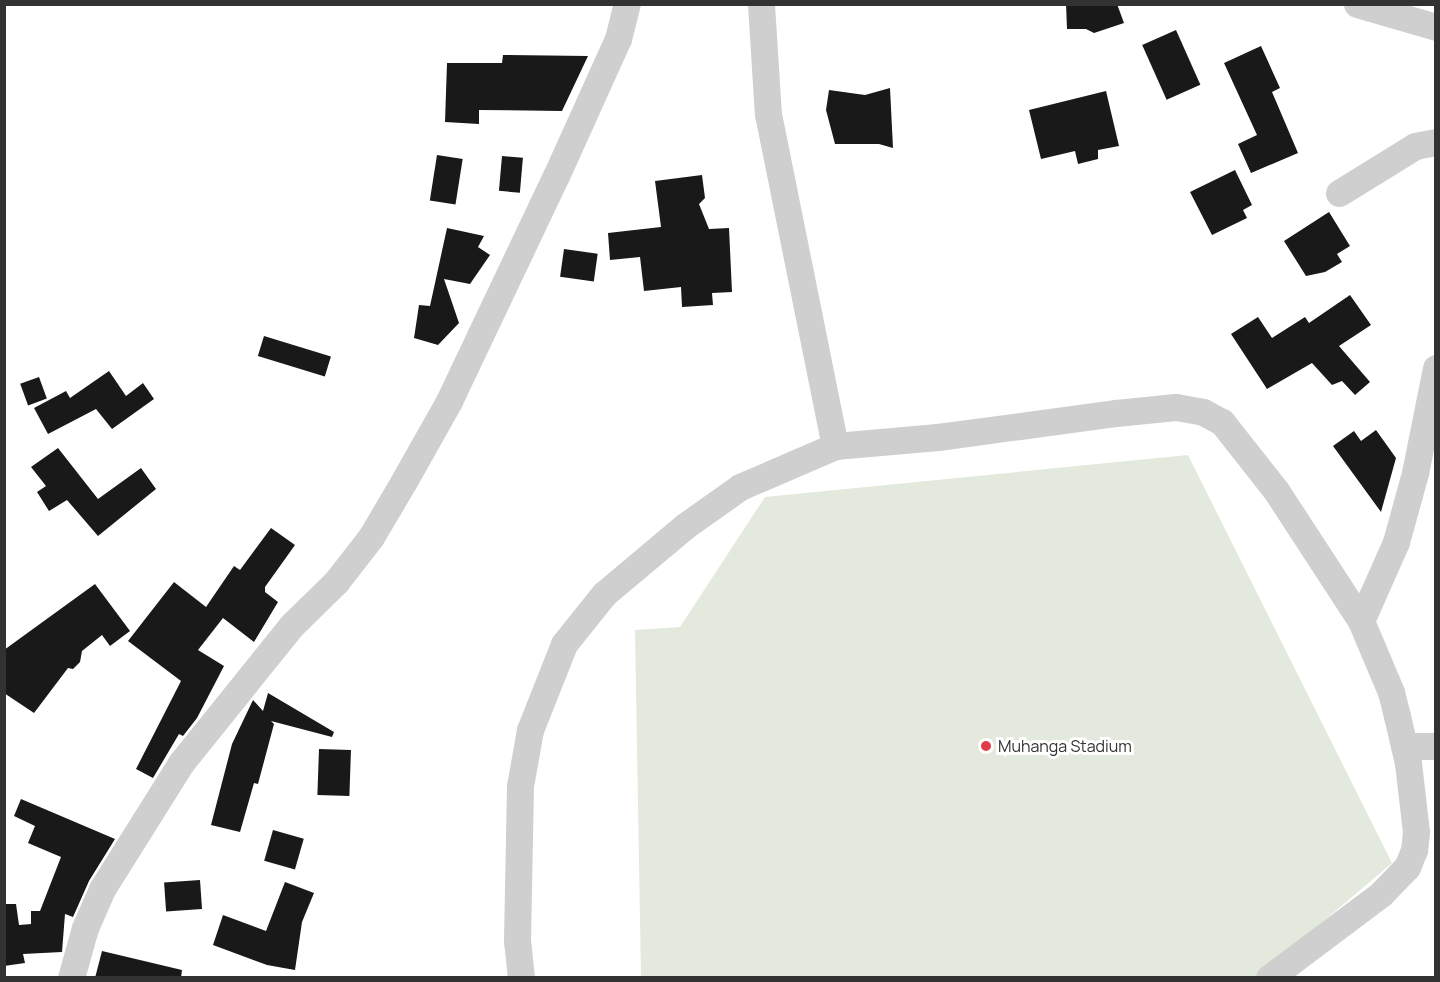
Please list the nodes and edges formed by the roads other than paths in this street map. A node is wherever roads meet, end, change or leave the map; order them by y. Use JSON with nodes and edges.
{"nodes":[{"id":1,"x":627,"y":4,"type":"edge"},
{"id":2,"x":761,"y":4,"type":"edge"},
{"id":3,"x":1357,"y":4,"type":"edge"},
{"id":4,"x":1406,"y":11,"type":"edge"},
{"id":5,"x":1436,"y":27,"type":"edge"},
{"id":6,"x":1436,"y":142,"type":"edge"},
{"id":7,"x":1339,"y":193,"type":"dead end"},
{"id":8,"x":1434,"y":380,"type":"edge"},
{"id":9,"x":835,"y":446,"type":"junction"},
{"id":10,"x":1361,"y":621,"type":"junction"},
{"id":11,"x":1404,"y":746,"type":"junction"},
{"id":12,"x":1436,"y":746,"type":"edge"},
{"id":13,"x":1425,"y":847,"type":"edge"},
{"id":14,"x":71,"y":978,"type":"edge"},
{"id":15,"x":521,"y":978,"type":"edge"},
{"id":16,"x":1269,"y":978,"type":"edge"}],
"edges":[{"from":1,"to":14,"type":"street"},
{"from":2,"to":9,"type":"street"},
{"from":3,"to":4,"type":"street"},
{"from":4,"to":5,"type":"street"},
{"from":6,"to":7,"type":"street"},
{"from":8,"to":10,"type":"street"},
{"from":9,"to":10,"type":"street"},
{"from":9,"to":15,"type":"street"},
{"from":10,"to":11,"type":"street"},
{"from":11,"to":12,"type":"street"},
{"from":11,"to":13,"type":"street"},
{"from":13,"to":16,"type":"street"}]}
